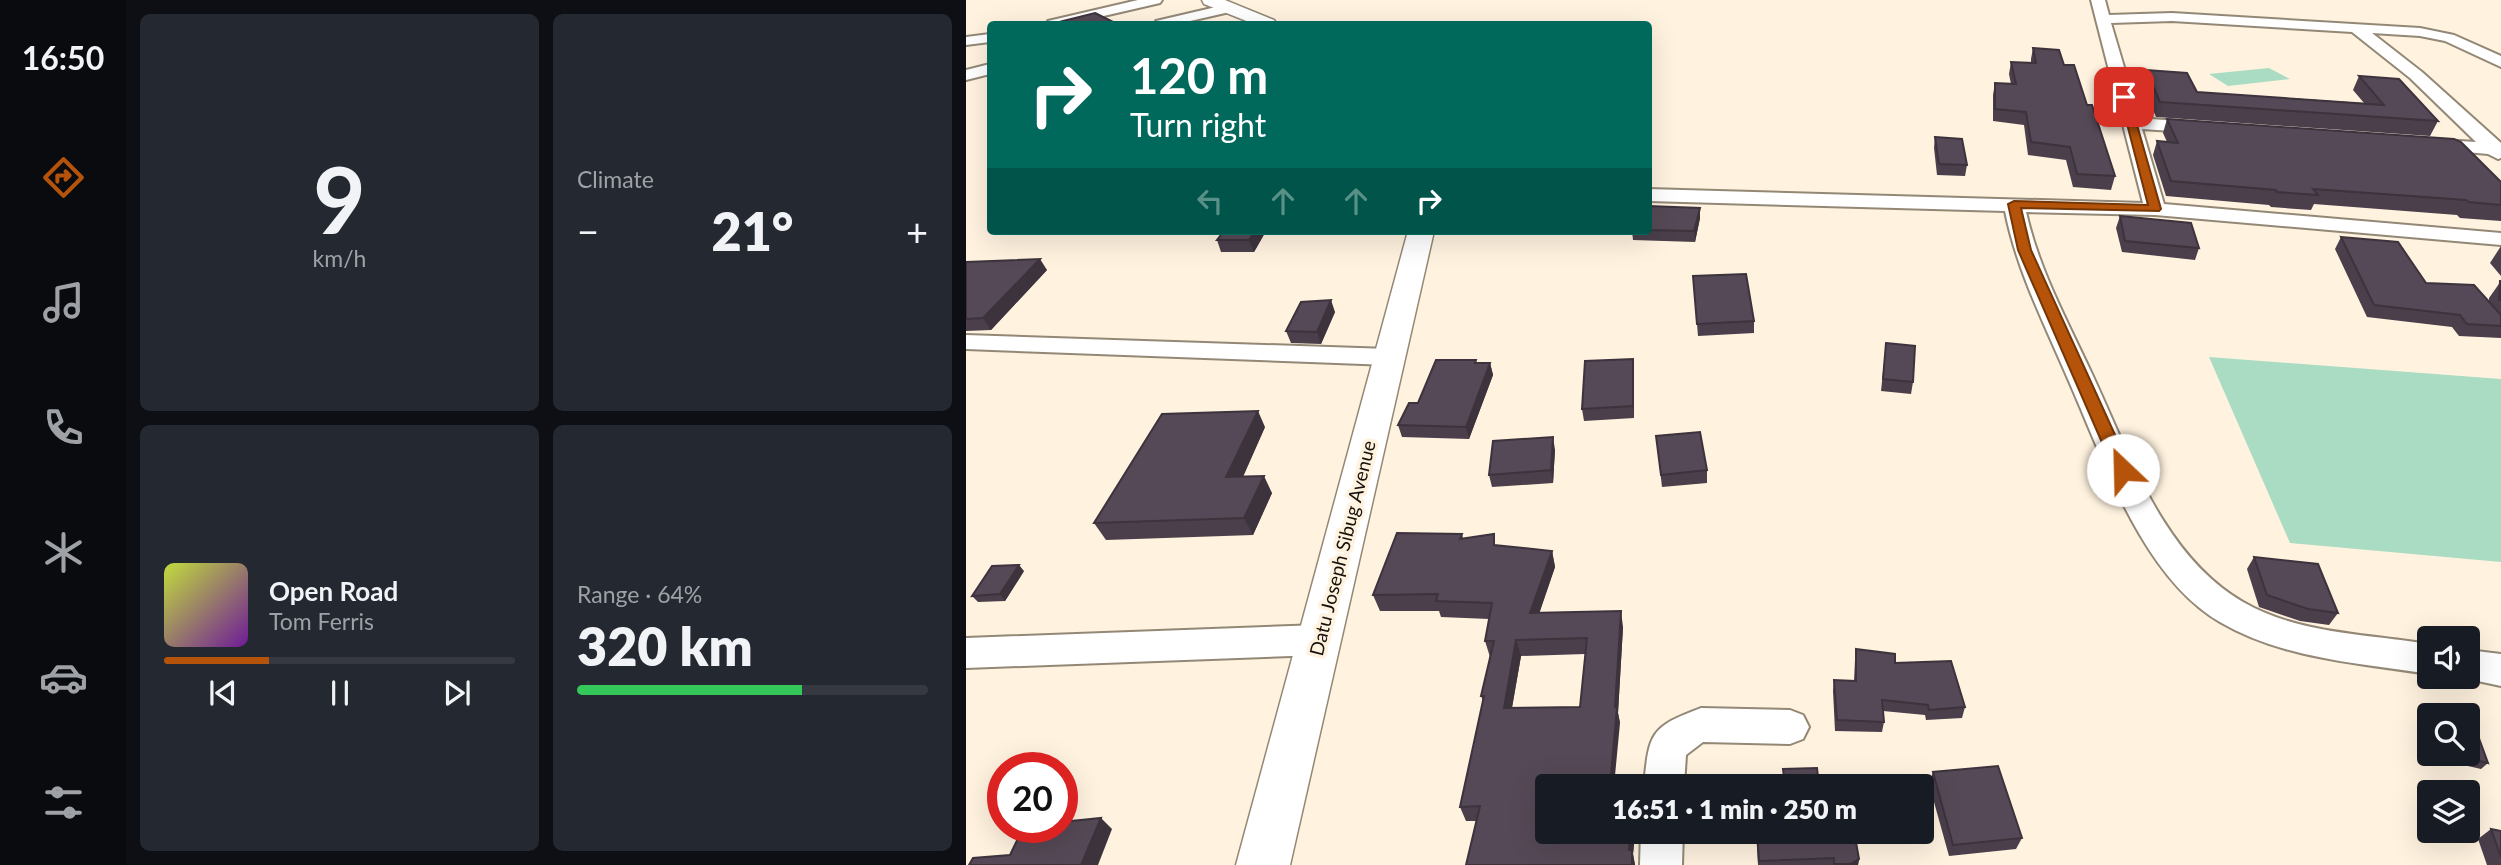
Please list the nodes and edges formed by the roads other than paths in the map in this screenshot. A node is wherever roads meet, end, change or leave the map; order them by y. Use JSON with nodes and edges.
{"nodes":[{"id":1,"x":1155,"y":0,"type":"edge"},
{"id":2,"x":1210,"y":0,"type":"edge"},
{"id":3,"x":1229,"y":8,"type":"junction"},
{"id":4,"x":2100,"y":8,"type":"edge"},
{"id":5,"x":1067,"y":21,"type":"edge"},
{"id":6,"x":1174,"y":21,"type":"edge"},
{"id":7,"x":1261,"y":21,"type":"edge"},
{"id":8,"x":2356,"y":28,"type":"junction"},
{"id":9,"x":987,"y":38,"type":"edge"},
{"id":10,"x":966,"y":41,"type":"edge"},
{"id":11,"x":2459,"y":42,"type":"junction"},
{"id":12,"x":2501,"y":45,"type":"edge"},
{"id":13,"x":2501,"y":62,"type":"edge"},
{"id":14,"x":987,"y":70,"type":"edge"},
{"id":15,"x":966,"y":75,"type":"edge"},
{"id":16,"x":2131,"y":123,"type":"junction"},
{"id":17,"x":2215,"y":129,"type":"edge"},
{"id":18,"x":2410,"y":142,"type":"edge"},
{"id":19,"x":2499,"y":151,"type":"edge"},
{"id":20,"x":1652,"y":195,"type":"edge"},
{"id":21,"x":2003,"y":204,"type":"junction"},
{"id":22,"x":2155,"y":209,"type":"junction"},
{"id":23,"x":1420,"y":235,"type":"edge"},
{"id":24,"x":2501,"y":239,"type":"edge"},
{"id":25,"x":966,"y":342,"type":"edge"},
{"id":26,"x":1389,"y":356,"type":"junction"},
{"id":27,"x":1319,"y":640,"type":"junction"},
{"id":28,"x":966,"y":653,"type":"edge"},
{"id":29,"x":2417,"y":657,"type":"edge"},
{"id":30,"x":2480,"y":667,"type":"edge"},
{"id":31,"x":2501,"y":670,"type":"edge"},
{"id":32,"x":1790,"y":727,"type":"dead end"},
{"id":33,"x":1665,"y":774,"type":"edge"},
{"id":34,"x":1662,"y":844,"type":"edge"},
{"id":35,"x":1263,"y":865,"type":"edge"},
{"id":36,"x":1661,"y":865,"type":"edge"}],
"edges":[{"from":1,"to":5,"type":"street"},
{"from":2,"to":3,"type":"main road"},
{"from":3,"to":6,"type":"street"},
{"from":3,"to":7,"type":"main road"},
{"from":4,"to":8,"type":"street"},
{"from":4,"to":16,"type":"street"},
{"from":8,"to":11,"type":"street"},
{"from":8,"to":19,"type":"street"},
{"from":9,"to":10,"type":"street"},
{"from":11,"to":12,"type":"street"},
{"from":11,"to":13,"type":"street"},
{"from":14,"to":15,"type":"street"},
{"from":16,"to":17,"type":"street"},
{"from":16,"to":22,"type":"street"},
{"from":18,"to":19,"type":"street"},
{"from":20,"to":21,"type":"street"},
{"from":21,"to":22,"type":"street"},
{"from":21,"to":29,"type":"street"},
{"from":22,"to":24,"type":"street"},
{"from":23,"to":26,"type":"main road","name":"Datu Joseph Sibug Avenue"},
{"from":25,"to":26,"type":"street"},
{"from":26,"to":27,"type":"main road","name":"Datu Joseph Sibug Avenue"},
{"from":27,"to":28,"type":"street"},
{"from":27,"to":35,"type":"main road","name":"Datu Joseph Sibug Avenue"},
{"from":30,"to":31,"type":"street"},
{"from":32,"to":33,"type":"street"},
{"from":34,"to":36,"type":"street"}]}
